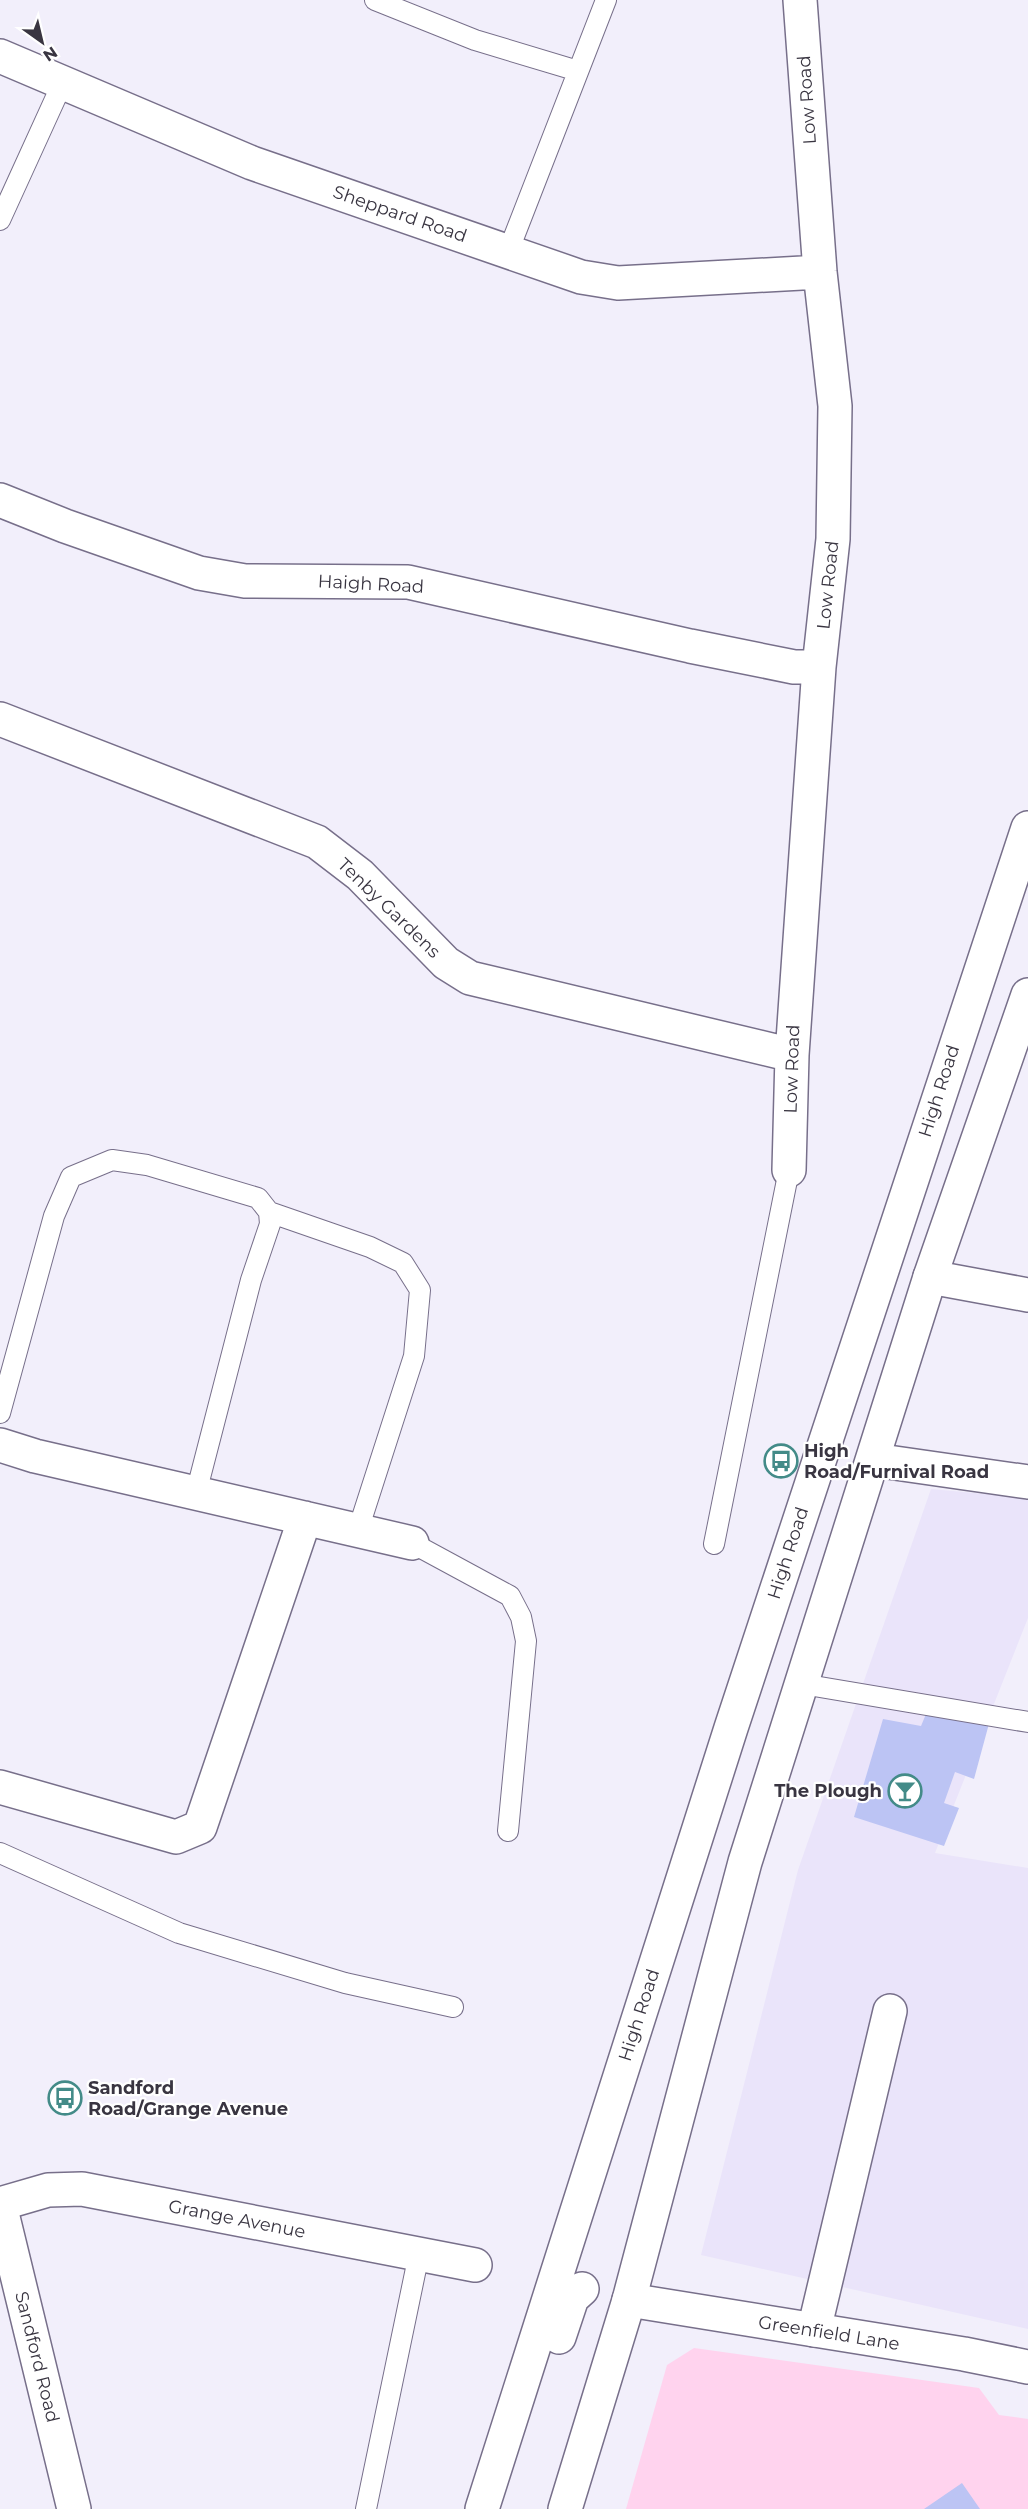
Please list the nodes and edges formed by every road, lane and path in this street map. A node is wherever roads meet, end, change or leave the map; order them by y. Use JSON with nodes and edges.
{"nodes":[{"id":1,"x":375,"y":0,"type":"edge"},
{"id":2,"x":606,"y":0,"type":"edge"},
{"id":3,"x":800,"y":0,"type":"edge"},
{"id":4,"x":0,"y":56,"type":"edge"},
{"id":5,"x":578,"y":71,"type":"junction"},
{"id":6,"x":62,"y":84,"type":"junction"},
{"id":7,"x":0,"y":220,"type":"edge"},
{"id":8,"x":508,"y":252,"type":"junction"},
{"id":9,"x":820,"y":272,"type":"junction"},
{"id":10,"x":0,"y":500,"type":"edge"},
{"id":11,"x":819,"y":668,"type":"junction"},
{"id":12,"x":0,"y":719,"type":"edge"},
{"id":13,"x":1028,"y":828,"type":"edge"},
{"id":14,"x":1028,"y":996,"type":"edge"},
{"id":15,"x":792,"y":1055,"type":"junction"},
{"id":16,"x":789,"y":1170,"type":"joint"},
{"id":17,"x":269,"y":1212,"type":"junction"},
{"id":18,"x":930,"y":1277,"type":"junction"},
{"id":19,"x":1028,"y":1295,"type":"edge"},
{"id":20,"x":0,"y":1413,"type":"edge"},
{"id":21,"x":0,"y":1445,"type":"edge"},
{"id":22,"x":874,"y":1460,"type":"junction"},
{"id":23,"x":1028,"y":1482,"type":"edge"},
{"id":24,"x":196,"y":1493,"type":"junction"},
{"id":25,"x":305,"y":1518,"type":"junction"},
{"id":26,"x":358,"y":1530,"type":"junction"},
{"id":27,"x":412,"y":1543,"type":"joint"},
{"id":28,"x":714,"y":1544,"type":"dead end"},
{"id":29,"x":802,"y":1684,"type":"junction"},
{"id":30,"x":1028,"y":1722,"type":"edge"},
{"id":31,"x":0,"y":1787,"type":"edge"},
{"id":32,"x":508,"y":1831,"type":"dead end"},
{"id":33,"x":0,"y":1853,"type":"edge"},
{"id":34,"x":453,"y":2007,"type":"dead end"},
{"id":35,"x":890,"y":2011,"type":"dead end"},
{"id":36,"x":0,"y":2205,"type":"edge"},
{"id":37,"x":566,"y":2246,"type":"junction"},
{"id":38,"x":419,"y":2254,"type":"junction"},
{"id":39,"x":475,"y":2265,"type":"dead end"},
{"id":40,"x":582,"y":2289,"type":"junction"},
{"id":41,"x":629,"y":2300,"type":"junction"},
{"id":42,"x":814,"y":2330,"type":"junction"},
{"id":43,"x":1028,"y":2367,"type":"edge"},
{"id":44,"x":74,"y":2509,"type":"edge"},
{"id":45,"x":366,"y":2509,"type":"edge"},
{"id":46,"x":482,"y":2509,"type":"edge"},
{"id":47,"x":505,"y":2509,"type":"edge"},
{"id":48,"x":565,"y":2509,"type":"edge"}],
"edges":[{"from":1,"to":5,"type":"lane"},
{"from":2,"to":5,"type":"lane"},
{"from":3,"to":9,"type":"street","name":"Low Road"},
{"from":4,"to":6,"type":"street","name":"Sheppard Road"},
{"from":5,"to":8,"type":"lane"},
{"from":6,"to":7,"type":"lane"},
{"from":6,"to":8,"type":"street","name":"Sheppard Road"},
{"from":8,"to":9,"type":"street","name":"Sheppard Road"},
{"from":9,"to":11,"type":"street","name":"Low Road"},
{"from":10,"to":11,"type":"street","name":"Haigh Road"},
{"from":11,"to":15,"type":"street","name":"Low Road"},
{"from":12,"to":15,"type":"street","name":"Tenby Gardens"},
{"from":13,"to":37,"type":"street","name":"High Road"},
{"from":14,"to":18,"type":"street"},
{"from":15,"to":16,"type":"street","name":"Low Road"},
{"from":16,"to":28,"type":"lane"},
{"from":17,"to":20,"type":"lane"},
{"from":17,"to":24,"type":"lane"},
{"from":17,"to":26,"type":"lane"},
{"from":18,"to":19,"type":"street"},
{"from":18,"to":22,"type":"street"},
{"from":21,"to":24,"type":"street"},
{"from":22,"to":23,"type":"street"},
{"from":22,"to":29,"type":"street"},
{"from":24,"to":25,"type":"street"},
{"from":25,"to":26,"type":"street"},
{"from":25,"to":31,"type":"street"},
{"from":26,"to":27,"type":"street"},
{"from":27,"to":32,"type":"lane"},
{"from":29,"to":30,"type":"lane"},
{"from":29,"to":41,"type":"street"},
{"from":33,"to":34,"type":"lane"},
{"from":35,"to":42,"type":"street"},
{"from":36,"to":38,"type":"street","name":"Grange Avenue"},
{"from":36,"to":44,"type":"street","name":"Sandford Road"},
{"from":37,"to":40,"type":"street"},
{"from":37,"to":46,"type":"street","name":"High Road"},
{"from":38,"to":39,"type":"street","name":"Grange Avenue"},
{"from":38,"to":45,"type":"lane"},
{"from":40,"to":41,"type":"street"},
{"from":40,"to":47,"type":"street"},
{"from":41,"to":42,"type":"street","name":"Greenfield Lane"},
{"from":41,"to":48,"type":"street"},
{"from":42,"to":43,"type":"street","name":"Greenfield Lane"}]}
